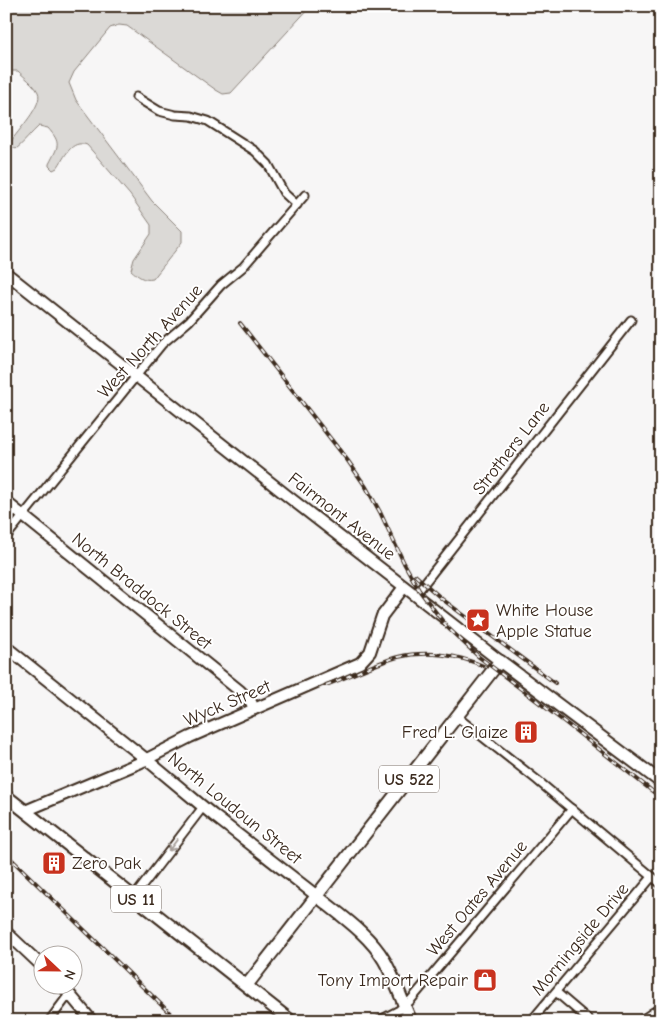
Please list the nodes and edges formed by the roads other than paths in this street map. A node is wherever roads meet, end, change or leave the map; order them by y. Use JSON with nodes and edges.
{"nodes":[{"id":1,"x":136,"y":97,"type":"dead end"},
{"id":2,"x":305,"y":195,"type":"dead end"},
{"id":3,"x":297,"y":205,"type":"junction"},
{"id":4,"x":6,"y":273,"type":"edge"},
{"id":5,"x":631,"y":320,"type":"dead end"},
{"id":6,"x":137,"y":375,"type":"junction"},
{"id":7,"x":6,"y":502,"type":"edge"},
{"id":8,"x":24,"y":515,"type":"junction"},
{"id":9,"x":6,"y":537,"type":"edge"},
{"id":10,"x":404,"y":587,"type":"junction"},
{"id":11,"x":415,"y":595,"type":"junction"},
{"id":12,"x":6,"y":647,"type":"edge"},
{"id":13,"x":500,"y":661,"type":"junction"},
{"id":14,"x":254,"y":709,"type":"junction"},
{"id":15,"x":456,"y":716,"type":"junction"},
{"id":16,"x":147,"y":760,"type":"junction"},
{"id":17,"x":661,"y":782,"type":"edge"},
{"id":18,"x":6,"y":796,"type":"edge"},
{"id":19,"x":203,"y":807,"type":"junction"},
{"id":20,"x":572,"y":809,"type":"junction"},
{"id":21,"x":25,"y":811,"type":"junction"},
{"id":22,"x":652,"y":877,"type":"junction"},
{"id":23,"x":661,"y":884,"type":"edge"},
{"id":24,"x":317,"y":896,"type":"junction"},
{"id":25,"x":134,"y":897,"type":"junction"},
{"id":26,"x":6,"y":932,"type":"edge"},
{"id":27,"x":32,"y":957,"type":"edge"},
{"id":28,"x":247,"y":985,"type":"junction"},
{"id":29,"x":556,"y":992,"type":"junction"},
{"id":30,"x":69,"y":994,"type":"edge"},
{"id":31,"x":71,"y":994,"type":"edge"},
{"id":32,"x":404,"y":1006,"type":"junction"},
{"id":33,"x":661,"y":1006,"type":"edge"},
{"id":34,"x":652,"y":1012,"type":"junction"},
{"id":35,"x":49,"y":1021,"type":"edge"},
{"id":36,"x":92,"y":1021,"type":"edge"},
{"id":37,"x":291,"y":1021,"type":"edge"},
{"id":38,"x":378,"y":1021,"type":"edge"},
{"id":39,"x":411,"y":1021,"type":"edge"},
{"id":40,"x":531,"y":1021,"type":"edge"},
{"id":41,"x":590,"y":1021,"type":"edge"},
{"id":42,"x":640,"y":1021,"type":"edge"},
{"id":43,"x":657,"y":1021,"type":"edge"}],
"edges":[{"from":1,"to":3,"type":"street"},
{"from":2,"to":3,"type":"street","name":"West North Avenue"},
{"from":3,"to":6,"type":"street","name":"West North Avenue"},
{"from":4,"to":6,"type":"street","name":"Fairmont Avenue"},
{"from":5,"to":11,"type":"street","name":"Strothers Lane"},
{"from":6,"to":8,"type":"street","name":"West North Avenue"},
{"from":6,"to":10,"type":"street","name":"Fairmont Avenue"},
{"from":7,"to":8,"type":"street","name":"North Braddock Street"},
{"from":8,"to":9,"type":"street","name":"West North Avenue"},
{"from":8,"to":14,"type":"street","name":"North Braddock Street"},
{"from":10,"to":11,"type":"street","name":"Fairmont Avenue"},
{"from":10,"to":14,"type":"street","name":"Wyck Street"},
{"from":11,"to":13,"type":"street","name":"Fairmont Avenue"},
{"from":12,"to":16,"type":"street","name":"North Loudoun Street"},
{"from":13,"to":15,"type":"main road","number":"US 522"},
{"from":13,"to":17,"type":"main road","name":"Fairmont Avenue"},
{"from":14,"to":16,"type":"street","name":"Wyck Street"},
{"from":15,"to":20,"type":"street"},
{"from":15,"to":24,"type":"main road","number":"US 522"},
{"from":16,"to":19,"type":"street","name":"North Loudoun Street"},
{"from":16,"to":21,"type":"street","name":"Wyck Street"},
{"from":18,"to":21,"type":"main road","number":"US 11"},
{"from":19,"to":24,"type":"street","name":"North Loudoun Street"},
{"from":19,"to":25,"type":"street","one_way":true},
{"from":20,"to":22,"type":"street"},
{"from":20,"to":32,"type":"street","name":"West Oates Avenue"},
{"from":21,"to":25,"type":"main road","number":"US 11"},
{"from":22,"to":23,"type":"street"},
{"from":22,"to":29,"type":"street","name":"Morningside Drive"},
{"from":24,"to":28,"type":"main road"},
{"from":24,"to":32,"type":"main road","name":"North Loudoun Street"},
{"from":25,"to":28,"type":"main road","number":"US 11"},
{"from":26,"to":27,"type":"street"},
{"from":28,"to":37,"type":"main road","number":"US 11"},
{"from":29,"to":40,"type":"street","name":"Morningside Drive"},
{"from":29,"to":41,"type":"street"},
{"from":30,"to":35,"type":"street"},
{"from":31,"to":36,"type":"street"},
{"from":32,"to":38,"type":"street","name":"West Oates Avenue"},
{"from":32,"to":39,"type":"main road","name":"North Loudoun Street"},
{"from":33,"to":34,"type":"street"},
{"from":34,"to":42,"type":"street"},
{"from":34,"to":43,"type":"street"}]}
